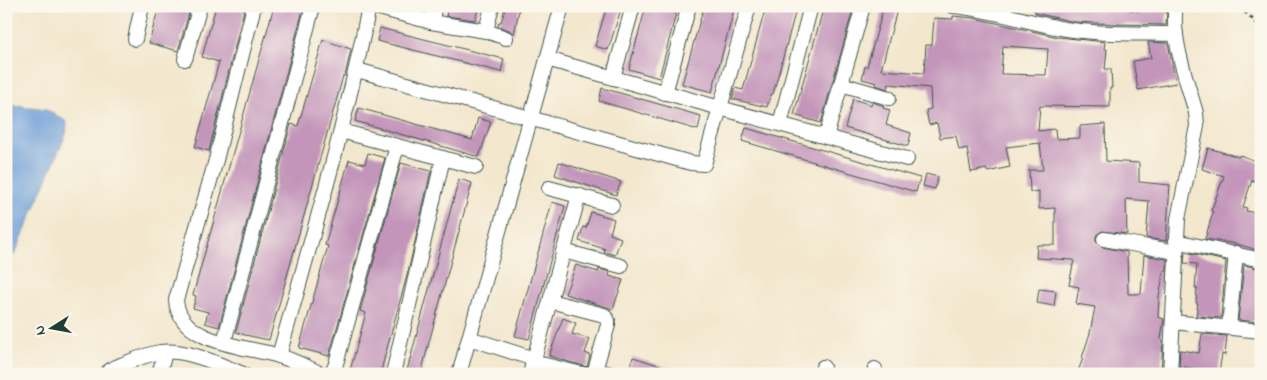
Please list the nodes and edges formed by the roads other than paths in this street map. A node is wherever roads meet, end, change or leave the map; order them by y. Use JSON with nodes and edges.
{"nodes":[{"id":1,"x":142,"y":6,"type":"edge"},
{"id":2,"x":200,"y":6,"type":"edge"},
{"id":3,"x":254,"y":6,"type":"edge"},
{"id":4,"x":313,"y":6,"type":"edge"},
{"id":5,"x":370,"y":6,"type":"edge"},
{"id":6,"x":435,"y":6,"type":"edge"},
{"id":7,"x":492,"y":6,"type":"edge"},
{"id":8,"x":562,"y":6,"type":"edge"},
{"id":9,"x":633,"y":6,"type":"edge"},
{"id":10,"x":689,"y":6,"type":"edge"},
{"id":11,"x":749,"y":6,"type":"edge"},
{"id":12,"x":811,"y":6,"type":"edge"},
{"id":13,"x":864,"y":6,"type":"edge"},
{"id":14,"x":954,"y":6,"type":"edge"},
{"id":15,"x":1176,"y":6,"type":"edge"},
{"id":16,"x":1029,"y":13,"type":"edge"},
{"id":17,"x":431,"y":22,"type":"junction"},
{"id":18,"x":486,"y":31,"type":"junction"},
{"id":19,"x":1176,"y":34,"type":"junction"},
{"id":20,"x":506,"y":38,"type":"dead end"},
{"id":21,"x":136,"y":39,"type":"dead end"},
{"id":22,"x":547,"y":58,"type":"junction"},
{"id":23,"x":185,"y":59,"type":"dead end"},
{"id":24,"x":357,"y":70,"type":"junction"},
{"id":25,"x":613,"y":78,"type":"junction"},
{"id":26,"x":841,"y":84,"type":"junction"},
{"id":27,"x":665,"y":93,"type":"junction"},
{"id":28,"x":889,"y":98,"type":"dead end"},
{"id":29,"x":720,"y":108,"type":"junction"},
{"id":30,"x":530,"y":119,"type":"junction"},
{"id":31,"x":780,"y":124,"type":"junction"},
{"id":32,"x":342,"y":131,"type":"junction"},
{"id":33,"x":826,"y":137,"type":"junction"},
{"id":34,"x":397,"y":146,"type":"junction"},
{"id":35,"x":443,"y":158,"type":"junction"},
{"id":36,"x":907,"y":159,"type":"dead end"},
{"id":37,"x":476,"y":167,"type":"dead end"},
{"id":38,"x":549,"y":188,"type":"dead end"},
{"id":39,"x":579,"y":195,"type":"junction"},
{"id":40,"x":612,"y":205,"type":"dead end"},
{"id":41,"x":1104,"y":239,"type":"dead end"},
{"id":42,"x":1176,"y":246,"type":"junction"},
{"id":43,"x":563,"y":251,"type":"junction"},
{"id":44,"x":1236,"y":253,"type":"junction"},
{"id":45,"x":1261,"y":260,"type":"edge"},
{"id":46,"x":621,"y":266,"type":"dead end"},
{"id":47,"x":550,"y":301,"type":"junction"},
{"id":48,"x":1173,"y":322,"type":"junction"},
{"id":49,"x":1229,"y":327,"type":"junction"},
{"id":50,"x":1261,"y":331,"type":"edge"},
{"id":51,"x":469,"y":338,"type":"junction"},
{"id":52,"x":224,"y":342,"type":"junction"},
{"id":53,"x":165,"y":352,"type":"junction"},
{"id":54,"x":279,"y":356,"type":"junction"},
{"id":55,"x":532,"y":365,"type":"edge"},
{"id":56,"x":217,"y":369,"type":"edge"},
{"id":57,"x":591,"y":372,"type":"edge"},
{"id":58,"x":106,"y":374,"type":"edge"},
{"id":59,"x":159,"y":374,"type":"edge"},
{"id":60,"x":243,"y":374,"type":"edge"},
{"id":61,"x":322,"y":374,"type":"edge"},
{"id":62,"x":328,"y":374,"type":"edge"},
{"id":63,"x":393,"y":374,"type":"edge"},
{"id":64,"x":459,"y":374,"type":"edge"},
{"id":65,"x":610,"y":374,"type":"edge"},
{"id":66,"x":1170,"y":374,"type":"edge"}],
"edges":[{"from":1,"to":21,"type":"street"},
{"from":2,"to":23,"type":"street"},
{"from":3,"to":52,"type":"street"},
{"from":4,"to":52,"type":"street"},
{"from":5,"to":17,"type":"street"},
{"from":5,"to":24,"type":"street"},
{"from":6,"to":17,"type":"street"},
{"from":7,"to":18,"type":"street"},
{"from":8,"to":22,"type":"street"},
{"from":9,"to":25,"type":"street"},
{"from":10,"to":27,"type":"street"},
{"from":11,"to":29,"type":"street"},
{"from":12,"to":31,"type":"street"},
{"from":13,"to":26,"type":"street"},
{"from":14,"to":16,"type":"street"},
{"from":15,"to":19,"type":"street"},
{"from":16,"to":19,"type":"street"},
{"from":17,"to":18,"type":"street"},
{"from":18,"to":20,"type":"street"},
{"from":19,"to":42,"type":"street"},
{"from":22,"to":25,"type":"street"},
{"from":22,"to":30,"type":"street"},
{"from":24,"to":30,"type":"street"},
{"from":24,"to":32,"type":"street"},
{"from":25,"to":27,"type":"street"},
{"from":26,"to":28,"type":"street"},
{"from":26,"to":33,"type":"street"},
{"from":27,"to":29,"type":"street"},
{"from":29,"to":30,"type":"street"},
{"from":29,"to":31,"type":"street"},
{"from":30,"to":51,"type":"street"},
{"from":31,"to":33,"type":"street"},
{"from":32,"to":34,"type":"street"},
{"from":32,"to":54,"type":"street"},
{"from":33,"to":36,"type":"street"},
{"from":34,"to":35,"type":"street"},
{"from":34,"to":62,"type":"street"},
{"from":35,"to":37,"type":"street"},
{"from":35,"to":63,"type":"street"},
{"from":38,"to":39,"type":"street"},
{"from":39,"to":40,"type":"street"},
{"from":39,"to":43,"type":"street"},
{"from":41,"to":42,"type":"street"},
{"from":42,"to":44,"type":"street"},
{"from":42,"to":48,"type":"street"},
{"from":43,"to":46,"type":"street"},
{"from":43,"to":47,"type":"street"},
{"from":44,"to":45,"type":"street"},
{"from":44,"to":49,"type":"street"},
{"from":47,"to":55,"type":"street"},
{"from":47,"to":57,"type":"street"},
{"from":48,"to":49,"type":"street"},
{"from":48,"to":66,"type":"street"},
{"from":49,"to":50,"type":"street"},
{"from":51,"to":55,"type":"street"},
{"from":51,"to":64,"type":"street"},
{"from":52,"to":54,"type":"street"},
{"from":53,"to":56,"type":"street"},
{"from":53,"to":58,"type":"street"},
{"from":53,"to":59,"type":"street"},
{"from":54,"to":61,"type":"street"},
{"from":55,"to":57,"type":"street"},
{"from":56,"to":60,"type":"street"},
{"from":57,"to":65,"type":"street"}]}
